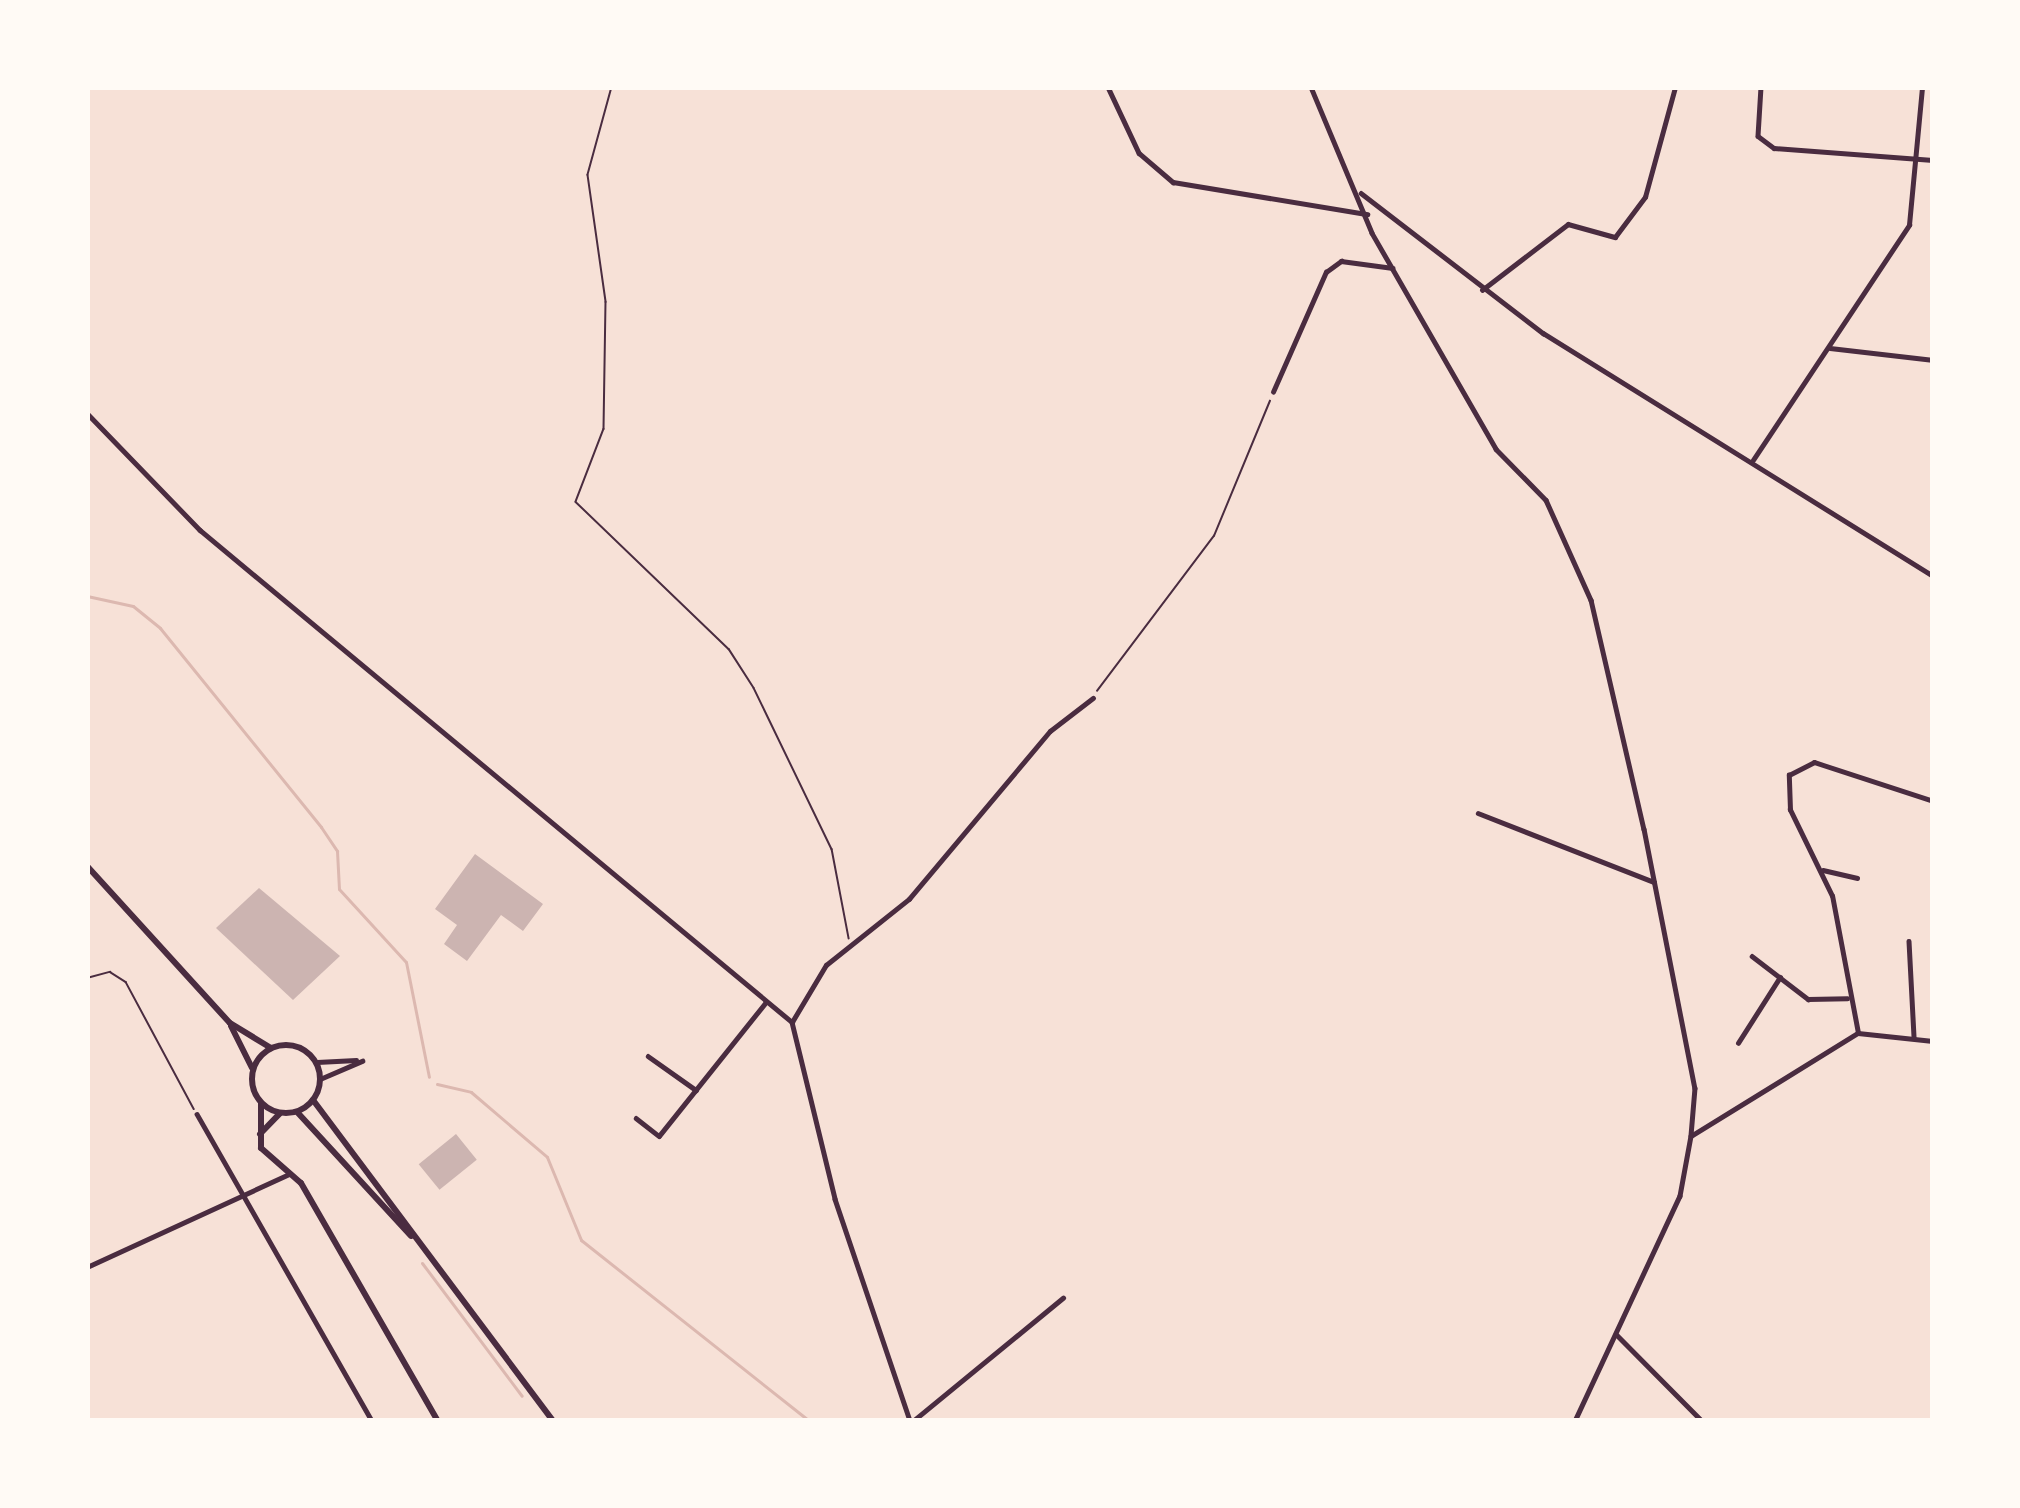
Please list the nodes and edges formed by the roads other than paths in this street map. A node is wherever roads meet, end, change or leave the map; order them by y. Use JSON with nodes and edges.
{"nodes":[{"id":1,"x":1108,"y":87,"type":"edge"},
{"id":2,"x":1311,"y":87,"type":"edge"},
{"id":3,"x":1675,"y":87,"type":"edge"},
{"id":4,"x":1761,"y":87,"type":"edge"},
{"id":5,"x":1922,"y":87,"type":"edge"},
{"id":6,"x":1920,"y":158,"type":"junction"},
{"id":7,"x":1933,"y":160,"type":"edge"},
{"id":8,"x":1361,"y":194,"type":"junction"},
{"id":9,"x":1366,"y":212,"type":"junction"},
{"id":10,"x":1393,"y":268,"type":"junction"},
{"id":11,"x":1483,"y":290,"type":"junction"},
{"id":12,"x":1830,"y":348,"type":"junction"},
{"id":13,"x":1933,"y":360,"type":"edge"},
{"id":14,"x":1273,"y":392,"type":"road end"},
{"id":15,"x":87,"y":413,"type":"edge"},
{"id":16,"x":1754,"y":460,"type":"junction"},
{"id":17,"x":1933,"y":576,"type":"edge"},
{"id":18,"x":1093,"y":698,"type":"road end"},
{"id":19,"x":1933,"y":802,"type":"edge"},
{"id":20,"x":1478,"y":813,"type":"dead end"},
{"id":21,"x":87,"y":866,"type":"edge"},
{"id":22,"x":1823,"y":870,"type":"junction"},
{"id":23,"x":1857,"y":878,"type":"dead end"},
{"id":24,"x":1654,"y":882,"type":"junction"},
{"id":25,"x":1909,"y":941,"type":"dead end"},
{"id":26,"x":1753,"y":956,"type":"dead end"},
{"id":27,"x":1780,"y":977,"type":"junction"},
{"id":28,"x":1846,"y":998,"type":"junction"},
{"id":29,"x":766,"y":1002,"type":"junction"},
{"id":30,"x":793,"y":1022,"type":"junction"},
{"id":31,"x":230,"y":1023,"type":"junction"},
{"id":32,"x":1858,"y":1034,"type":"junction"},
{"id":33,"x":1914,"y":1038,"type":"junction"},
{"id":34,"x":1933,"y":1041,"type":"edge"},
{"id":35,"x":1738,"y":1043,"type":"dead end"},
{"id":36,"x":271,"y":1048,"type":"junction"},
{"id":37,"x":649,"y":1056,"type":"dead end"},
{"id":38,"x":317,"y":1062,"type":"junction"},
{"id":39,"x":253,"y":1070,"type":"junction"},
{"id":40,"x":320,"y":1079,"type":"junction"},
{"id":41,"x":696,"y":1090,"type":"junction"},
{"id":42,"x":314,"y":1100,"type":"junction"},
{"id":43,"x":261,"y":1103,"type":"junction"},
{"id":44,"x":296,"y":1112,"type":"junction"},
{"id":45,"x":280,"y":1113,"type":"junction"},
{"id":46,"x":196,"y":1114,"type":"road end"},
{"id":47,"x":635,"y":1118,"type":"dead end"},
{"id":48,"x":1691,"y":1136,"type":"junction"},
{"id":49,"x":259,"y":1137,"type":"junction"},
{"id":50,"x":291,"y":1173,"type":"junction"},
{"id":51,"x":242,"y":1198,"type":"junction"},
{"id":52,"x":429,"y":1256,"type":"junction"},
{"id":53,"x":87,"y":1267,"type":"edge"},
{"id":54,"x":1063,"y":1298,"type":"dead end"},
{"id":55,"x":1617,"y":1335,"type":"junction"},
{"id":56,"x":372,"y":1421,"type":"edge"},
{"id":57,"x":437,"y":1421,"type":"edge"},
{"id":58,"x":553,"y":1421,"type":"edge"},
{"id":59,"x":911,"y":1421,"type":"edge"},
{"id":60,"x":1575,"y":1421,"type":"edge"},
{"id":61,"x":1702,"y":1421,"type":"edge"}],
"edges":[{"from":1,"to":9,"type":"street"},
{"from":2,"to":8,"type":"street"},
{"from":3,"to":11,"type":"street"},
{"from":4,"to":6,"type":"street"},
{"from":5,"to":6,"type":"street"},
{"from":6,"to":7,"type":"street"},
{"from":6,"to":12,"type":"street"},
{"from":8,"to":9,"type":"street"},
{"from":8,"to":11,"type":"street"},
{"from":9,"to":10,"type":"street"},
{"from":10,"to":14,"type":"street"},
{"from":10,"to":24,"type":"street"},
{"from":11,"to":16,"type":"street"},
{"from":12,"to":13,"type":"street"},
{"from":12,"to":16,"type":"street"},
{"from":15,"to":29,"type":"street"},
{"from":16,"to":17,"type":"street"},
{"from":18,"to":30,"type":"street"},
{"from":19,"to":22,"type":"street"},
{"from":20,"to":24,"type":"street"},
{"from":21,"to":31,"type":"main road"},
{"from":22,"to":23,"type":"street"},
{"from":22,"to":28,"type":"street"},
{"from":24,"to":48,"type":"street"},
{"from":25,"to":33,"type":"street"},
{"from":26,"to":27,"type":"street"},
{"from":27,"to":28,"type":"street"},
{"from":27,"to":35,"type":"street"},
{"from":28,"to":32,"type":"street"},
{"from":29,"to":30,"type":"street"},
{"from":29,"to":41,"type":"street"},
{"from":30,"to":59,"type":"street"},
{"from":31,"to":36,"type":"main road"},
{"from":31,"to":39,"type":"main road"},
{"from":32,"to":33,"type":"street"},
{"from":32,"to":48,"type":"street"},
{"from":33,"to":34,"type":"street"},
{"from":36,"to":38,"type":"main road"},
{"from":36,"to":39,"type":"main road"},
{"from":37,"to":41,"type":"street"},
{"from":38,"to":40,"type":"main road"},
{"from":38,"to":40,"type":"street"},
{"from":39,"to":43,"type":"main road"},
{"from":40,"to":42,"type":"main road"},
{"from":41,"to":47,"type":"street"},
{"from":42,"to":44,"type":"main road"},
{"from":42,"to":52,"type":"main road"},
{"from":43,"to":45,"type":"main road"},
{"from":43,"to":49,"type":"main road"},
{"from":44,"to":45,"type":"main road"},
{"from":44,"to":52,"type":"main road"},
{"from":45,"to":49,"type":"main road"},
{"from":46,"to":51,"type":"street"},
{"from":48,"to":55,"type":"street"},
{"from":49,"to":50,"type":"main road"},
{"from":50,"to":51,"type":"street"},
{"from":50,"to":57,"type":"main road"},
{"from":51,"to":53,"type":"street"},
{"from":51,"to":56,"type":"street"},
{"from":52,"to":58,"type":"main road"},
{"from":54,"to":59,"type":"street"},
{"from":55,"to":60,"type":"street"},
{"from":55,"to":61,"type":"street"}]}
